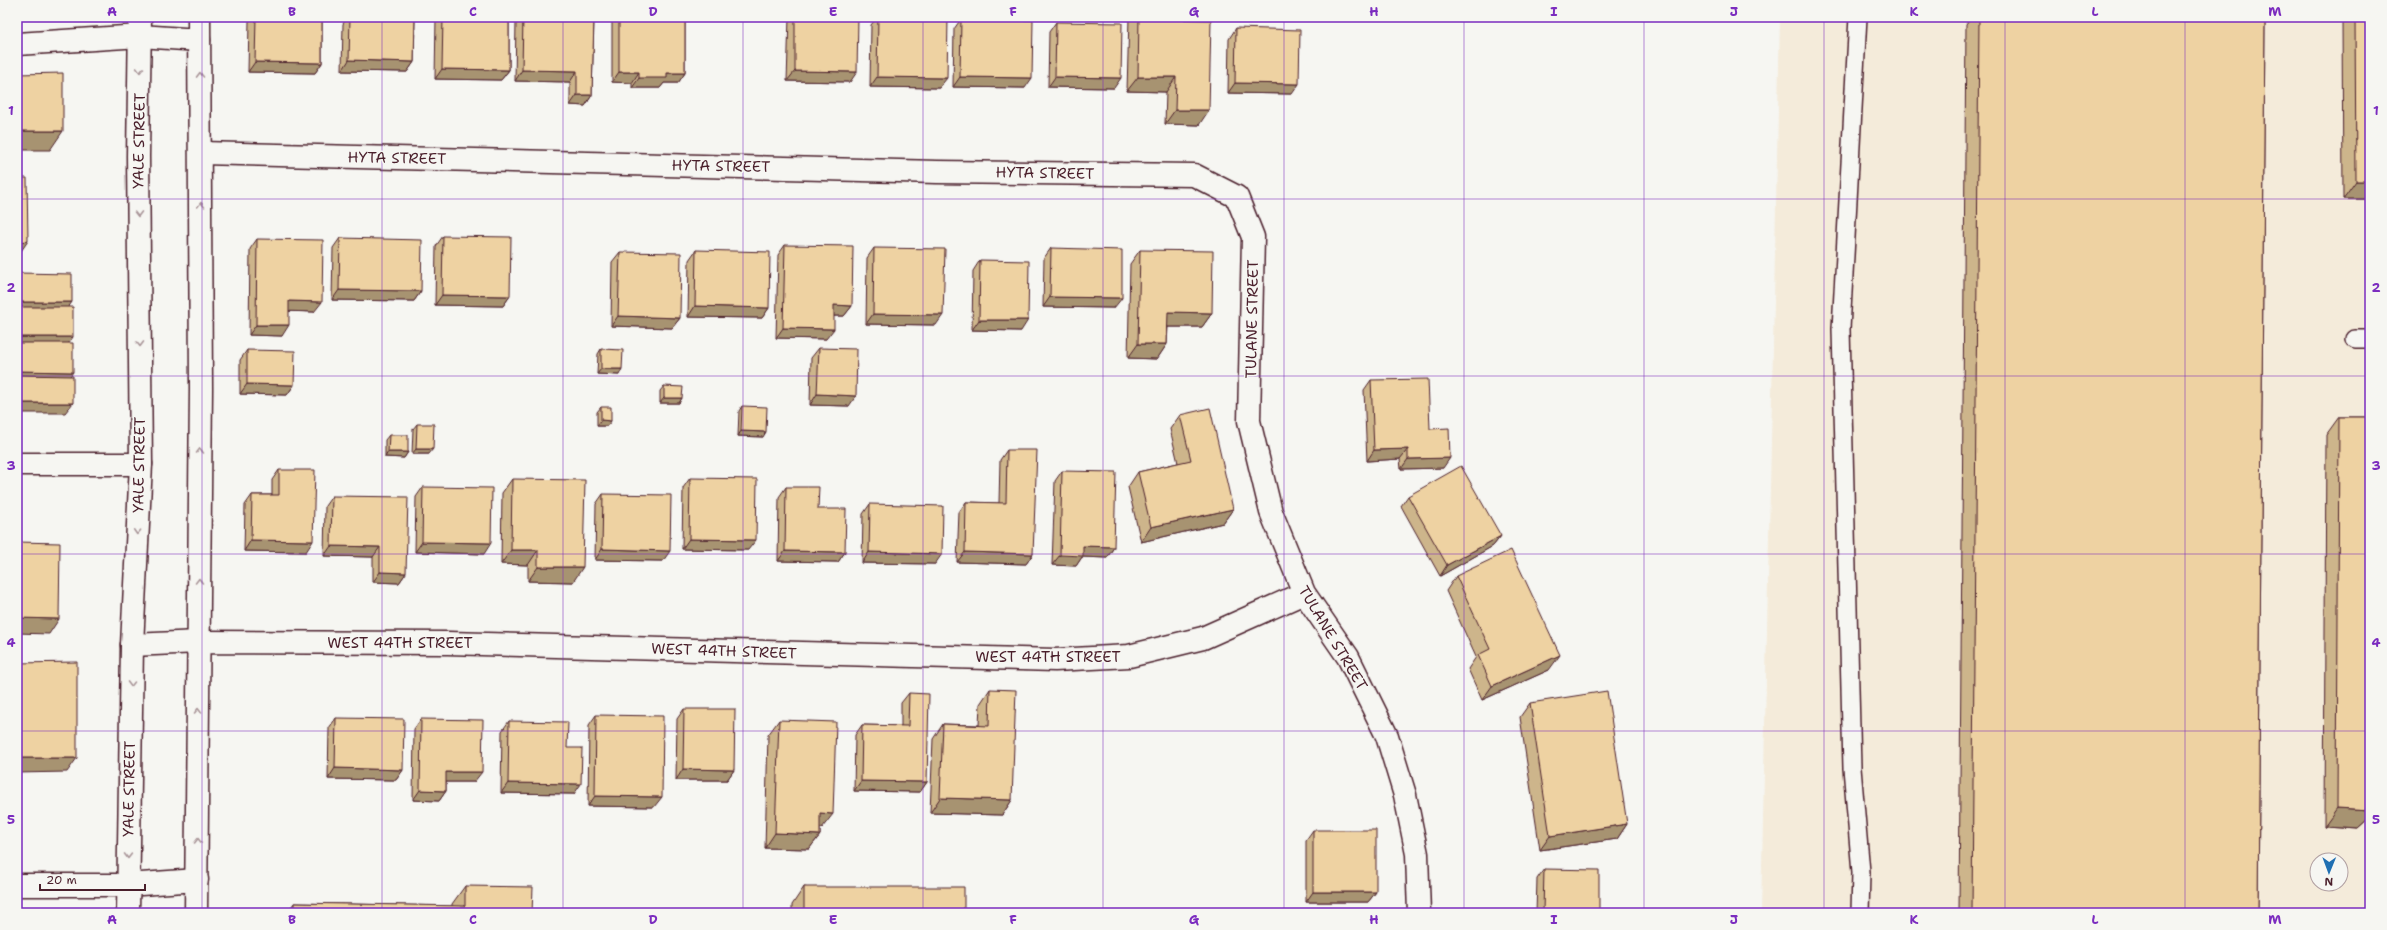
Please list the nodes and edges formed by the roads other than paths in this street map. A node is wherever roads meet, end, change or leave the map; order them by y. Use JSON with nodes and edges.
{"nodes":[{"id":1,"x":199,"y":17,"type":"edge"},
{"id":2,"x":1858,"y":17,"type":"edge"},
{"id":3,"x":140,"y":27,"type":"edge"},
{"id":4,"x":199,"y":40,"type":"junction"},
{"id":5,"x":17,"y":44,"type":"edge"},
{"id":6,"x":201,"y":153,"type":"junction"},
{"id":7,"x":1237,"y":197,"type":"joint"},
{"id":8,"x":17,"y":464,"type":"edge"},
{"id":9,"x":141,"y":464,"type":"junction"},
{"id":10,"x":1304,"y":593,"type":"junction"},
{"id":11,"x":199,"y":642,"type":"junction"},
{"id":12,"x":132,"y":645,"type":"junction"},
{"id":13,"x":197,"y":880,"type":"junction"},
{"id":14,"x":17,"y":885,"type":"edge"},
{"id":15,"x":128,"y":885,"type":"junction"},
{"id":16,"x":128,"y":913,"type":"edge"},
{"id":17,"x":196,"y":913,"type":"edge"},
{"id":18,"x":1420,"y":913,"type":"edge"},
{"id":19,"x":1860,"y":913,"type":"edge"}],
"edges":[{"from":1,"to":4,"type":"street"},
{"from":2,"to":19,"type":"lane"},
{"from":3,"to":4,"type":"street"},
{"from":3,"to":5,"type":"street"},
{"from":3,"to":9,"type":"street","name":"YALE STREET","one_way":true},
{"from":6,"to":4,"type":"street","one_way":true},
{"from":6,"to":7,"type":"street","name":"HYTA STREET"},
{"from":11,"to":6,"type":"street","one_way":true},
{"from":7,"to":10,"type":"street","name":"TULANE STREET"},
{"from":8,"to":9,"type":"street"},
{"from":9,"to":12,"type":"street","name":"YALE STREET","one_way":true},
{"from":10,"to":11,"type":"street","name":"WEST 44TH STREET"},
{"from":10,"to":18,"type":"street","name":"TULANE STREET"},
{"from":11,"to":12,"type":"street","name":"WEST 44TH STREET"},
{"from":13,"to":11,"type":"street","one_way":true},
{"from":12,"to":15,"type":"street","name":"YALE STREET","one_way":true},
{"from":13,"to":15,"type":"street"},
{"from":13,"to":17,"type":"street"},
{"from":14,"to":15,"type":"street"},
{"from":15,"to":16,"type":"street","name":"YALE STREET"}]}
